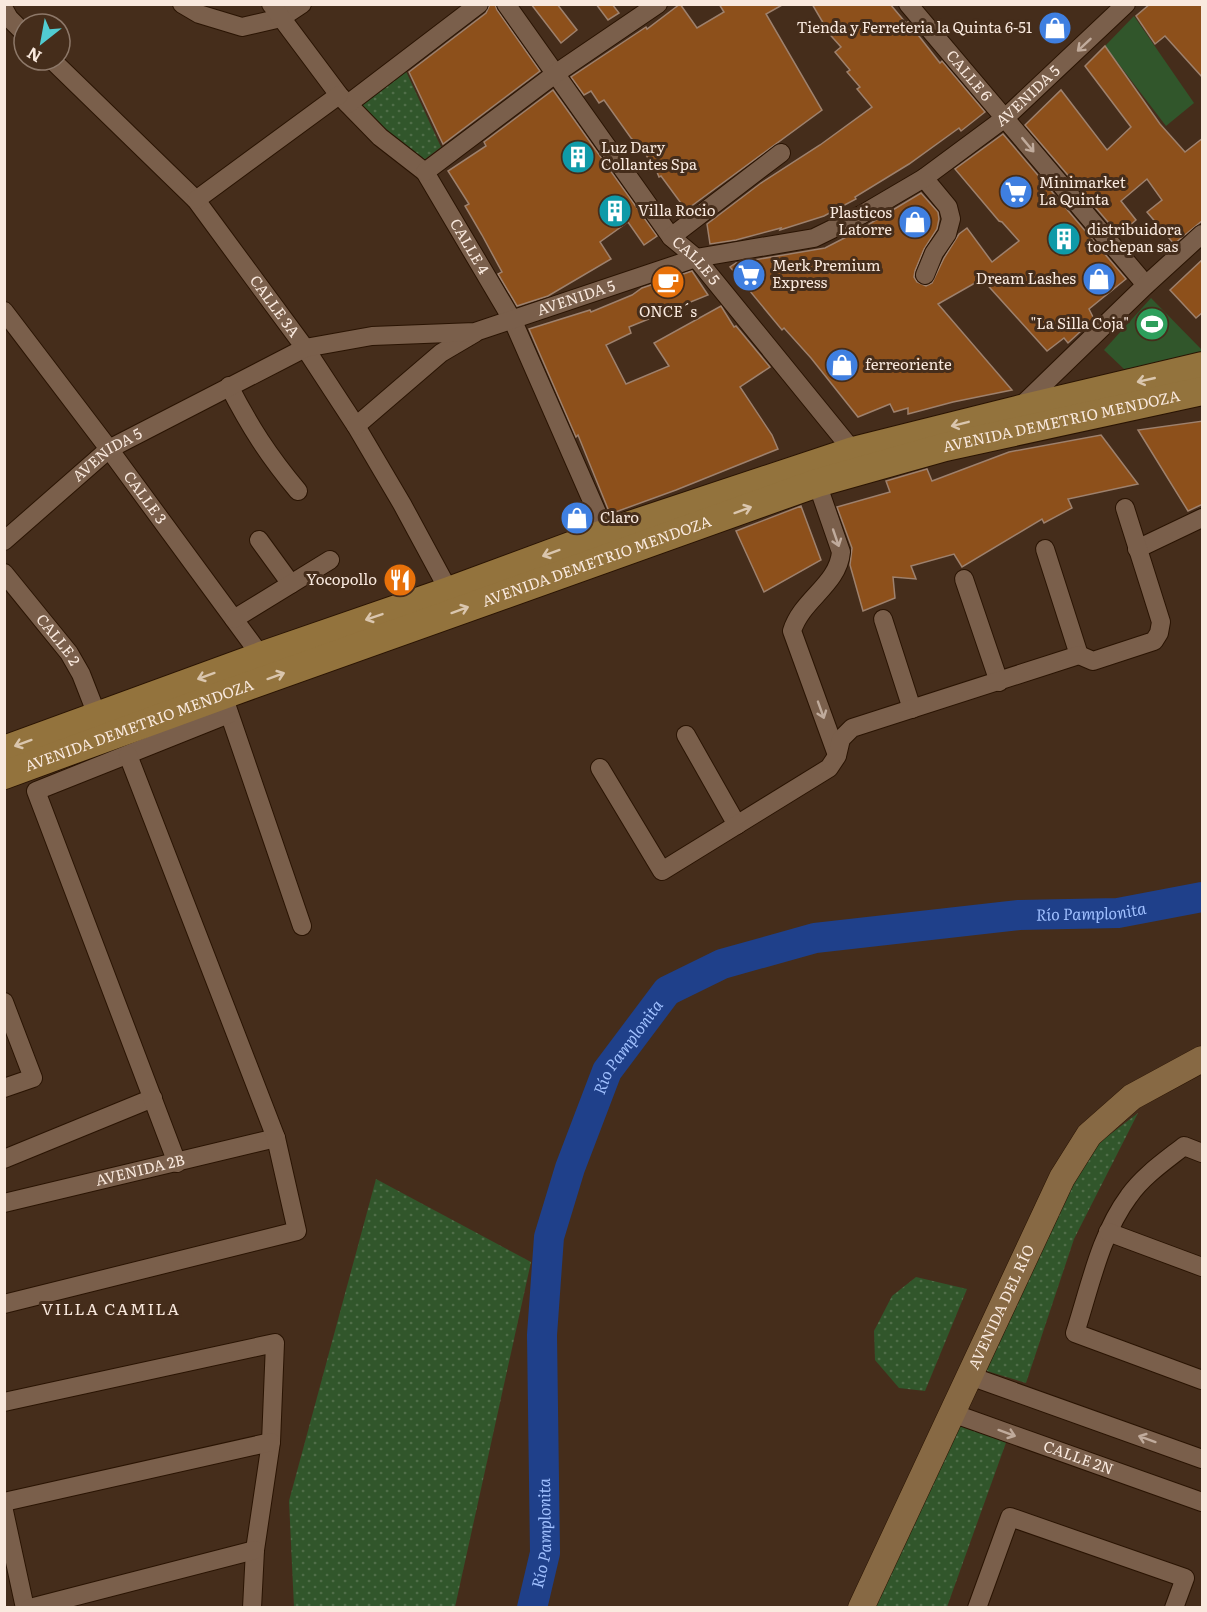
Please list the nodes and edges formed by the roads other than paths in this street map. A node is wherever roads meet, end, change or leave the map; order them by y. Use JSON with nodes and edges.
{"nodes":[{"id":1,"x":22,"y":4,"type":"edge"},
{"id":2,"x":182,"y":4,"type":"edge"},
{"id":3,"x":302,"y":4,"type":"edge"},
{"id":4,"x":479,"y":4,"type":"edge"},
{"id":5,"x":506,"y":4,"type":"edge"},
{"id":6,"x":658,"y":4,"type":"edge"},
{"id":7,"x":1126,"y":4,"type":"edge"},
{"id":8,"x":915,"y":7,"type":"edge"},
{"id":9,"x":276,"y":11,"type":"edge"},
{"id":10,"x":6,"y":17,"type":"edge"},
{"id":11,"x":64,"y":72,"type":"edge"},
{"id":12,"x":555,"y":74,"type":"junction"},
{"id":13,"x":343,"y":100,"type":"junction"},
{"id":14,"x":1005,"y":118,"type":"junction"},
{"id":15,"x":781,"y":153,"type":"dead end"},
{"id":16,"x":425,"y":172,"type":"junction"},
{"id":17,"x":924,"y":178,"type":"junction"},
{"id":18,"x":196,"y":200,"type":"junction"},
{"id":19,"x":1203,"y":234,"type":"edge"},
{"id":20,"x":671,"y":237,"type":"junction"},
{"id":21,"x":696,"y":258,"type":"junction"},
{"id":22,"x":925,"y":275,"type":"dead end"},
{"id":23,"x":1146,"y":285,"type":"junction"},
{"id":24,"x":4,"y":311,"type":"edge"},
{"id":25,"x":513,"y":321,"type":"junction"},
{"id":26,"x":475,"y":332,"type":"junction"},
{"id":27,"x":305,"y":348,"type":"junction"},
{"id":28,"x":1203,"y":366,"type":"edge"},
{"id":29,"x":230,"y":386,"type":"junction"},
{"id":30,"x":1203,"y":391,"type":"edge"},
{"id":31,"x":1017,"y":410,"type":"junction"},
{"id":32,"x":356,"y":426,"type":"junction"},
{"id":33,"x":109,"y":449,"type":"junction"},
{"id":34,"x":853,"y":451,"type":"junction"},
{"id":35,"x":817,"y":483,"type":"junction"},
{"id":36,"x":298,"y":491,"type":"dead end"},
{"id":37,"x":1125,"y":508,"type":"dead end"},
{"id":38,"x":1203,"y":518,"type":"edge"},
{"id":39,"x":606,"y":533,"type":"junction"},
{"id":40,"x":259,"y":540,"type":"dead end"},
{"id":41,"x":4,"y":541,"type":"edge"},
{"id":42,"x":1046,"y":549,"type":"dead end"},
{"id":43,"x":1137,"y":549,"type":"junction"},
{"id":44,"x":330,"y":560,"type":"dead end"},
{"id":45,"x":4,"y":573,"type":"edge"},
{"id":46,"x":964,"y":579,"type":"dead end"},
{"id":47,"x":291,"y":584,"type":"junction"},
{"id":48,"x":449,"y":591,"type":"junction"},
{"id":49,"x":234,"y":619,"type":"junction"},
{"id":50,"x":884,"y":619,"type":"dead end"},
{"id":51,"x":261,"y":656,"type":"junction"},
{"id":52,"x":1079,"y":656,"type":"junction"},
{"id":53,"x":999,"y":682,"type":"junction"},
{"id":54,"x":226,"y":705,"type":"junction"},
{"id":55,"x":912,"y":709,"type":"junction"},
{"id":56,"x":97,"y":715,"type":"junction"},
{"id":57,"x":686,"y":735,"type":"dead end"},
{"id":58,"x":4,"y":750,"type":"edge"},
{"id":59,"x":128,"y":755,"type":"junction"},
{"id":60,"x":837,"y":756,"type":"junction"},
{"id":61,"x":600,"y":768,"type":"dead end"},
{"id":62,"x":4,"y":775,"type":"edge"},
{"id":63,"x":737,"y":825,"type":"junction"},
{"id":64,"x":302,"y":926,"type":"dead end"},
{"id":65,"x":4,"y":1002,"type":"edge"},
{"id":66,"x":1203,"y":1059,"type":"edge"},
{"id":67,"x":4,"y":1088,"type":"edge"},
{"id":68,"x":153,"y":1098,"type":"junction"},
{"id":69,"x":276,"y":1138,"type":"junction"},
{"id":70,"x":1203,"y":1153,"type":"edge"},
{"id":71,"x":4,"y":1160,"type":"edge"},
{"id":72,"x":177,"y":1163,"type":"junction"},
{"id":73,"x":4,"y":1203,"type":"edge"},
{"id":74,"x":1108,"y":1233,"type":"junction"},
{"id":75,"x":1203,"y":1267,"type":"edge"},
{"id":76,"x":4,"y":1304,"type":"edge"},
{"id":77,"x":970,"y":1376,"type":"junction"},
{"id":78,"x":1203,"y":1380,"type":"edge"},
{"id":79,"x":4,"y":1402,"type":"edge"},
{"id":80,"x":952,"y":1413,"type":"junction"},
{"id":81,"x":271,"y":1442,"type":"junction"},
{"id":82,"x":1203,"y":1459,"type":"edge"},
{"id":83,"x":4,"y":1502,"type":"edge"},
{"id":84,"x":1203,"y":1502,"type":"edge"},
{"id":85,"x":4,"y":1511,"type":"edge"},
{"id":86,"x":255,"y":1550,"type":"junction"},
{"id":87,"x":28,"y":1608,"type":"edge"},
{"id":88,"x":252,"y":1608,"type":"edge"},
{"id":89,"x":861,"y":1608,"type":"edge"},
{"id":90,"x":977,"y":1608,"type":"edge"},
{"id":91,"x":1174,"y":1608,"type":"edge"}],
"edges":[{"from":1,"to":10,"type":"street"},
{"from":2,"to":9,"type":"street"},
{"from":3,"to":9,"type":"street"},
{"from":4,"to":13,"type":"street"},
{"from":5,"to":12,"type":"street","name":"CALLE 5"},
{"from":6,"to":12,"type":"street"},
{"from":7,"to":14,"type":"street","name":"AVENIDA 5","one_way":true},
{"from":8,"to":14,"type":"street","name":"CALLE 6"},
{"from":9,"to":13,"type":"street","name":"CALLE 4"},
{"from":11,"to":18,"type":"street","name":"CALLE 3A"},
{"from":12,"to":16,"type":"street"},
{"from":12,"to":20,"type":"street","name":"CALLE 5"},
{"from":13,"to":16,"type":"street","name":"CALLE 4"},
{"from":13,"to":18,"type":"street"},
{"from":14,"to":17,"type":"street","name":"AVENIDA 5"},
{"from":14,"to":23,"type":"street","name":"CALLE 6","one_way":true},
{"from":15,"to":20,"type":"street"},
{"from":16,"to":25,"type":"street","name":"CALLE 4"},
{"from":17,"to":21,"type":"street","name":"AVENIDA 5"},
{"from":17,"to":22,"type":"street"},
{"from":18,"to":27,"type":"street","name":"CALLE 3A"},
{"from":19,"to":23,"type":"street"},
{"from":20,"to":21,"type":"street","name":"CALLE 5"},
{"from":21,"to":25,"type":"street","name":"AVENIDA 5"},
{"from":21,"to":34,"type":"street","name":"CALLE 5"},
{"from":23,"to":31,"type":"street"},
{"from":24,"to":33,"type":"street","name":"CALLE 3"},
{"from":25,"to":26,"type":"street","name":"AVENIDA 5"},
{"from":25,"to":39,"type":"street","name":"CALLE 4"},
{"from":26,"to":27,"type":"street","name":"AVENIDA 5"},
{"from":26,"to":32,"type":"street"},
{"from":27,"to":29,"type":"street","name":"AVENIDA 5"},
{"from":27,"to":32,"type":"street","name":"CALLE 3A"},
{"from":28,"to":31,"type":"main road","name":"AVENIDA DEMETRIO MENDOZA","one_way":true},
{"from":29,"to":33,"type":"street","name":"AVENIDA 5"},
{"from":29,"to":36,"type":"street"},
{"from":30,"to":35,"type":"main road","name":"AVENIDA DEMETRIO MENDOZA"},
{"from":31,"to":34,"type":"main road","name":"AVENIDA DEMETRIO MENDOZA","one_way":true},
{"from":32,"to":48,"type":"street","name":"CALLE 3A"},
{"from":33,"to":41,"type":"street","name":"AVENIDA 5"},
{"from":33,"to":49,"type":"street","name":"CALLE 3"},
{"from":34,"to":39,"type":"main road","name":"AVENIDA DEMETRIO MENDOZA"},
{"from":54,"to":35,"type":"main road","name":"AVENIDA DEMETRIO MENDOZA","one_way":true},
{"from":35,"to":60,"type":"street","one_way":true},
{"from":37,"to":43,"type":"street"},
{"from":38,"to":43,"type":"street"},
{"from":39,"to":48,"type":"main road","name":"AVENIDA DEMETRIO MENDOZA","one_way":true},
{"from":40,"to":47,"type":"street"},
{"from":42,"to":52,"type":"street"},
{"from":43,"to":52,"type":"street"},
{"from":44,"to":47,"type":"street"},
{"from":45,"to":56,"type":"street","name":"CALLE 2"},
{"from":46,"to":53,"type":"street"},
{"from":47,"to":49,"type":"street"},
{"from":48,"to":51,"type":"main road","name":"AVENIDA DEMETRIO MENDOZA","one_way":true},
{"from":49,"to":51,"type":"street","name":"CALLE 3"},
{"from":50,"to":55,"type":"street"},
{"from":51,"to":56,"type":"main road","name":"AVENIDA DEMETRIO MENDOZA","one_way":true},
{"from":52,"to":53,"type":"street"},
{"from":53,"to":55,"type":"street"},
{"from":54,"to":59,"type":"street"},
{"from":54,"to":62,"type":"main road","name":"AVENIDA DEMETRIO MENDOZA"},
{"from":54,"to":64,"type":"street"},
{"from":55,"to":60,"type":"street"},
{"from":56,"to":58,"type":"main road","name":"AVENIDA DEMETRIO MENDOZA","one_way":true},
{"from":57,"to":63,"type":"street"},
{"from":59,"to":68,"type":"street"},
{"from":59,"to":69,"type":"street"},
{"from":60,"to":63,"type":"street"},
{"from":61,"to":63,"type":"street"},
{"from":65,"to":67,"type":"street"},
{"from":66,"to":77,"type":"main road","name":"AVENIDA DEL RÍO"},
{"from":68,"to":71,"type":"street"},
{"from":68,"to":72,"type":"street"},
{"from":69,"to":72,"type":"street","name":"AVENIDA 2B"},
{"from":69,"to":76,"type":"street"},
{"from":70,"to":74,"type":"street"},
{"from":72,"to":73,"type":"street","name":"AVENIDA 2B"},
{"from":74,"to":75,"type":"street"},
{"from":74,"to":78,"type":"street"},
{"from":77,"to":80,"type":"main road","name":"AVENIDA DEL RÍO"},
{"from":82,"to":77,"type":"street","one_way":true},
{"from":79,"to":81,"type":"street"},
{"from":80,"to":84,"type":"street","name":"CALLE 2N","one_way":true},
{"from":80,"to":89,"type":"main road","name":"AVENIDA DEL RÍO"},
{"from":81,"to":83,"type":"street"},
{"from":81,"to":86,"type":"street"},
{"from":85,"to":87,"type":"street"},
{"from":86,"to":87,"type":"street"},
{"from":86,"to":88,"type":"street"},
{"from":90,"to":91,"type":"street"}]}
